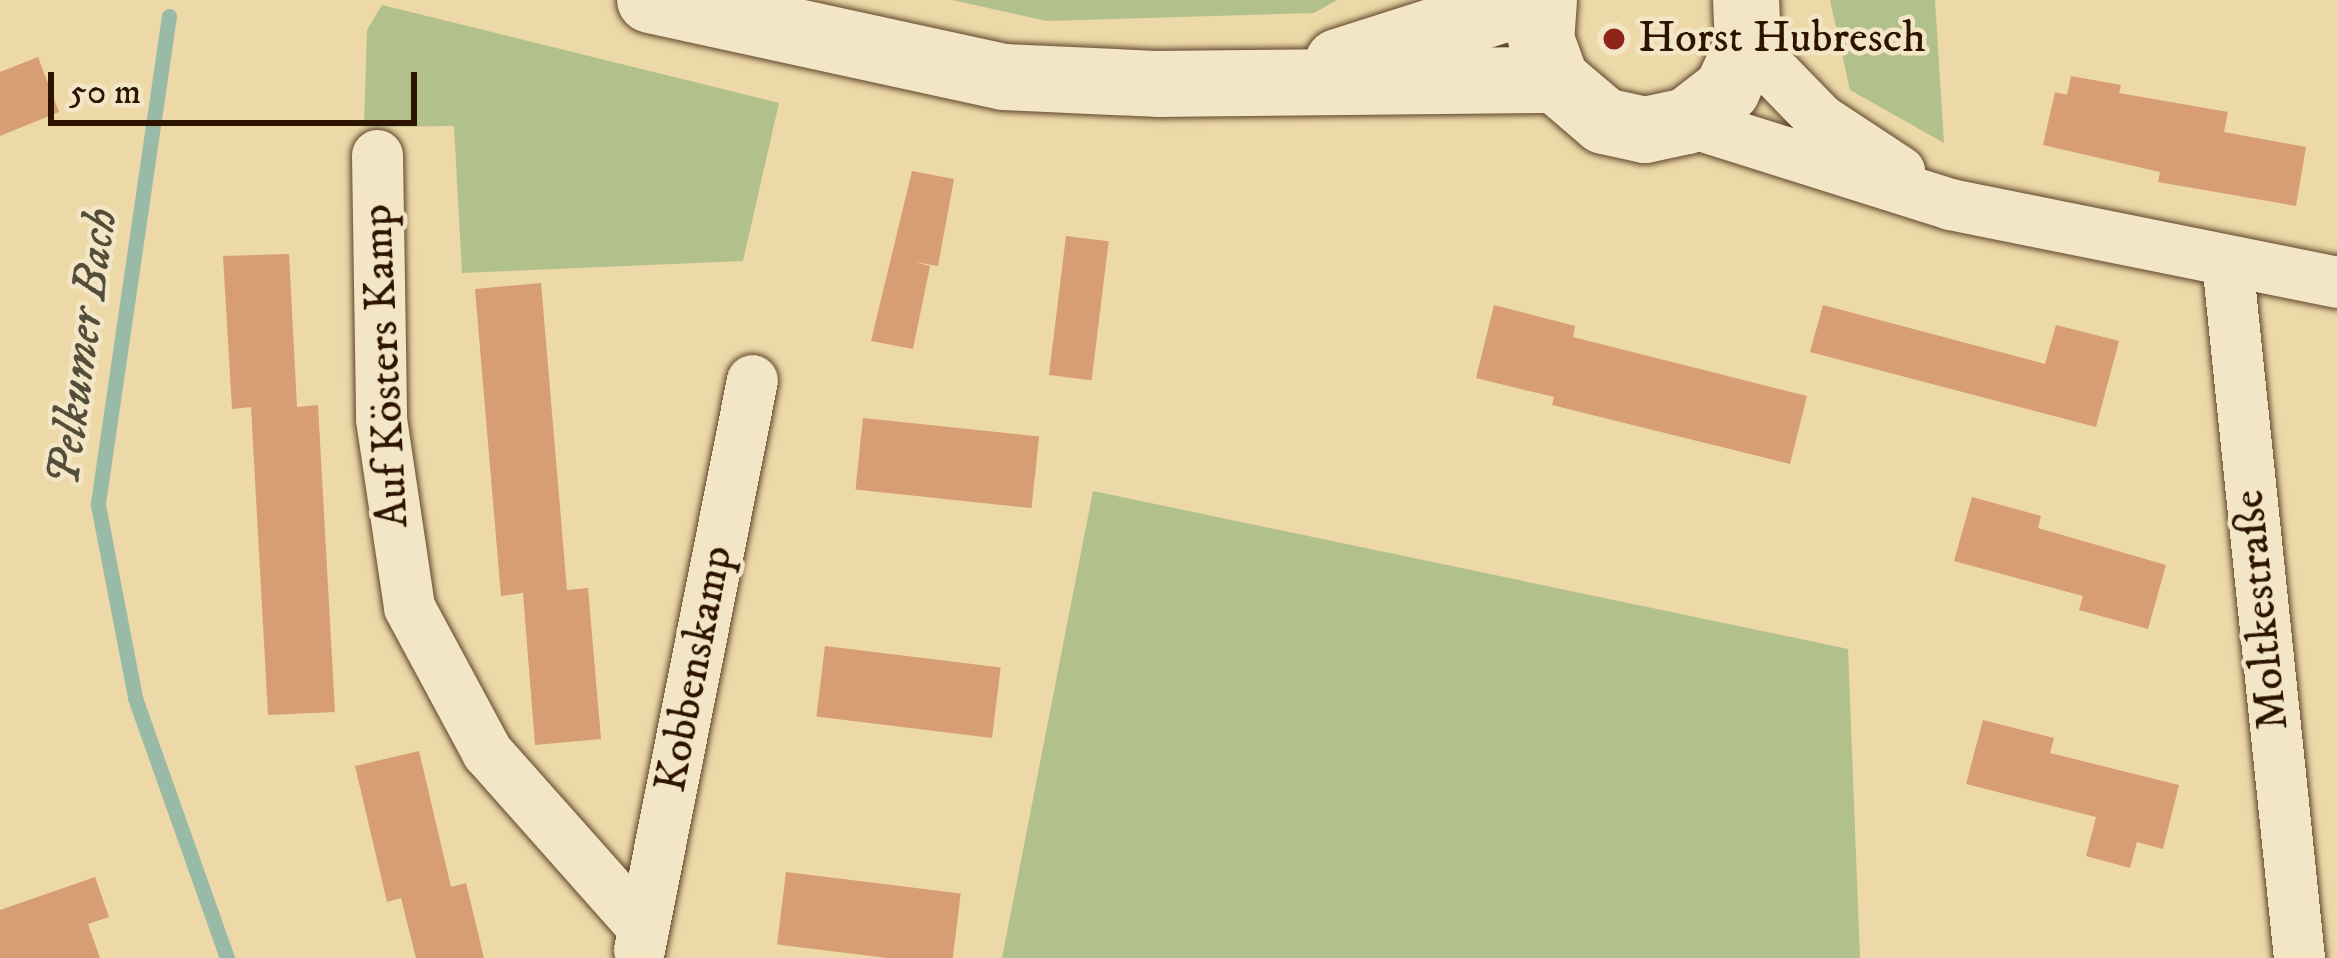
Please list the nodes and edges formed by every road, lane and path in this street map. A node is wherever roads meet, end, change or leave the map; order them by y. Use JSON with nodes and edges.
{"nodes":[{"id":1,"x":650,"y":0,"type":"edge"},
{"id":2,"x":1532,"y":0,"type":"edge"},
{"id":3,"x":1544,"y":0,"type":"edge"},
{"id":4,"x":1747,"y":22,"type":"edge"},
{"id":5,"x":1556,"y":80,"type":"junction"},
{"id":6,"x":1266,"y":84,"type":"junction"},
{"id":7,"x":1688,"y":121,"type":"junction"},
{"id":8,"x":376,"y":155,"type":"dead end"},
{"id":9,"x":1950,"y":204,"type":"junction"},
{"id":10,"x":2227,"y":261,"type":"junction"},
{"id":11,"x":2337,"y":282,"type":"edge"},
{"id":12,"x":752,"y":380,"type":"dead end"},
{"id":13,"x":640,"y":943,"type":"edge"},
{"id":14,"x":2299,"y":958,"type":"edge"}],
"edges":[{"from":1,"to":6,"type":"main road"},
{"from":2,"to":6,"type":"main road"},
{"from":3,"to":5,"type":"main road"},
{"from":4,"to":7,"type":"main road"},
{"from":4,"to":9,"type":"street"},
{"from":5,"to":6,"type":"main road"},
{"from":5,"to":7,"type":"main road"},
{"from":7,"to":9,"type":"street"},
{"from":8,"to":13,"type":"street","name":"Auf Kösters Kamp"},
{"from":9,"to":10,"type":"street"},
{"from":10,"to":11,"type":"street"},
{"from":10,"to":14,"type":"street","name":"Moltkestraße"},
{"from":12,"to":13,"type":"street","name":"Kobbenskamp"}]}
